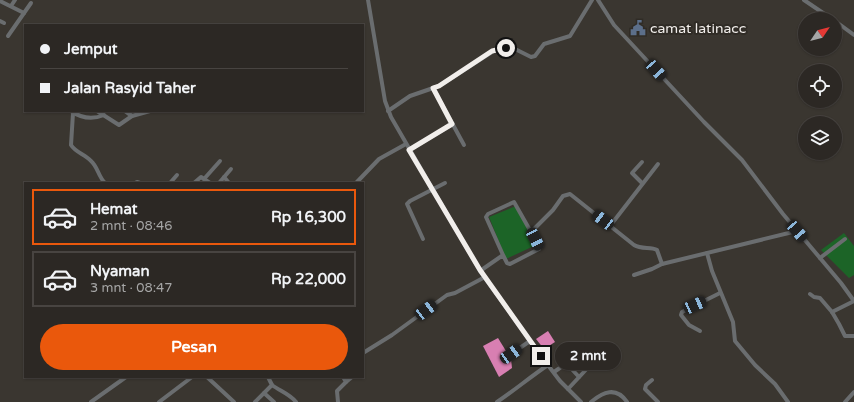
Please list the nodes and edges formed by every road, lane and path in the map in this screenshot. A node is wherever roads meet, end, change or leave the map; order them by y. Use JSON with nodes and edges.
{"nodes":[{"id":1,"x":15,"y":0,"type":"edge"},
{"id":2,"x":368,"y":0,"type":"edge"},
{"id":3,"x":592,"y":0,"type":"edge"},
{"id":4,"x":598,"y":0,"type":"edge"},
{"id":5,"x":804,"y":0,"type":"edge"},
{"id":6,"x":0,"y":1,"type":"edge"},
{"id":7,"x":31,"y":3,"type":"dead end"},
{"id":8,"x":11,"y":6,"type":"junction"},
{"id":9,"x":822,"y":12,"type":"edge"},
{"id":10,"x":24,"y":13,"type":"junction"},
{"id":11,"x":842,"y":26,"type":"edge"},
{"id":12,"x":854,"y":35,"type":"edge"},
{"id":13,"x":8,"y":36,"type":"dead end"},
{"id":14,"x":433,"y":88,"type":"junction"},
{"id":15,"x":388,"y":111,"type":"junction"},
{"id":16,"x":72,"y":112,"type":"edge"},
{"id":17,"x":100,"y":112,"type":"edge"},
{"id":18,"x":126,"y":112,"type":"edge"},
{"id":19,"x":146,"y":112,"type":"edge"},
{"id":20,"x":104,"y":115,"type":"junction"},
{"id":21,"x":132,"y":116,"type":"junction"},
{"id":22,"x":452,"y":124,"type":"junction"},
{"id":23,"x":406,"y":144,"type":"junction"},
{"id":24,"x":464,"y":145,"type":"dead end"},
{"id":25,"x":409,"y":150,"type":"junction"},
{"id":26,"x":220,"y":161,"type":"dead end"},
{"id":27,"x":642,"y":162,"type":"dead end"},
{"id":28,"x":658,"y":164,"type":"dead end"},
{"id":29,"x":231,"y":169,"type":"dead end"},
{"id":30,"x":177,"y":175,"type":"dead end"},
{"id":31,"x":224,"y":177,"type":"junction"},
{"id":32,"x":204,"y":179,"type":"junction"},
{"id":33,"x":104,"y":182,"type":"edge"},
{"id":34,"x":171,"y":182,"type":"edge"},
{"id":35,"x":195,"y":182,"type":"edge"},
{"id":36,"x":208,"y":182,"type":"edge"},
{"id":37,"x":220,"y":182,"type":"edge"},
{"id":38,"x":228,"y":182,"type":"edge"},
{"id":39,"x":357,"y":182,"type":"edge"},
{"id":40,"x":445,"y":183,"type":"dead end"},
{"id":41,"x":642,"y":183,"type":"junction"},
{"id":42,"x":432,"y":190,"type":"junction"},
{"id":43,"x":610,"y":226,"type":"junction"},
{"id":44,"x":797,"y":231,"type":"junction"},
{"id":45,"x":531,"y":232,"type":"junction"},
{"id":46,"x":423,"y":238,"type":"dead end"},
{"id":47,"x":846,"y":239,"type":"dead end"},
{"id":48,"x":707,"y":253,"type":"junction"},
{"id":49,"x":503,"y":255,"type":"junction"},
{"id":50,"x":820,"y":258,"type":"junction"},
{"id":51,"x":662,"y":264,"type":"junction"},
{"id":52,"x":480,"y":270,"type":"junction"},
{"id":53,"x":634,"y":275,"type":"dead end"},
{"id":54,"x":485,"y":277,"type":"junction"},
{"id":55,"x":720,"y":293,"type":"junction"},
{"id":56,"x":810,"y":294,"type":"dead end"},
{"id":57,"x":854,"y":301,"type":"edge"},
{"id":58,"x":832,"y":312,"type":"junction"},
{"id":59,"x":700,"y":331,"type":"dead end"},
{"id":60,"x":854,"y":336,"type":"edge"},
{"id":61,"x":530,"y":341,"type":"junction"},
{"id":62,"x":364,"y":352,"type":"edge"},
{"id":63,"x":511,"y":354,"type":"dead end"},
{"id":64,"x":595,"y":360,"type":"dead end"},
{"id":65,"x":548,"y":366,"type":"junction"},
{"id":66,"x":554,"y":372,"type":"junction"},
{"id":67,"x":579,"y":377,"type":"junction"},
{"id":68,"x":125,"y":378,"type":"edge"},
{"id":69,"x":191,"y":378,"type":"edge"},
{"id":70,"x":208,"y":378,"type":"edge"},
{"id":71,"x":268,"y":378,"type":"edge"},
{"id":72,"x":344,"y":378,"type":"edge"},
{"id":73,"x":351,"y":378,"type":"edge"},
{"id":74,"x":652,"y":380,"type":"dead end"},
{"id":75,"x":346,"y":382,"type":"junction"},
{"id":76,"x":272,"y":385,"type":"junction"},
{"id":77,"x":568,"y":389,"type":"junction"},
{"id":78,"x":854,"y":392,"type":"edge"},
{"id":79,"x":264,"y":393,"type":"junction"},
{"id":80,"x":91,"y":402,"type":"edge"},
{"id":81,"x":159,"y":402,"type":"edge"},
{"id":82,"x":234,"y":402,"type":"edge"},
{"id":83,"x":255,"y":402,"type":"edge"},
{"id":84,"x":274,"y":402,"type":"edge"},
{"id":85,"x":296,"y":402,"type":"edge"},
{"id":86,"x":338,"y":402,"type":"edge"},
{"id":87,"x":498,"y":402,"type":"edge"},
{"id":88,"x":581,"y":402,"type":"edge"},
{"id":89,"x":591,"y":402,"type":"edge"},
{"id":90,"x":627,"y":402,"type":"edge"},
{"id":91,"x":658,"y":402,"type":"edge"},
{"id":92,"x":788,"y":402,"type":"edge"},
{"id":93,"x":845,"y":402,"type":"edge"}],
"edges":[{"from":1,"to":8,"type":"street"},
{"from":2,"to":15,"type":"street"},
{"from":3,"to":14,"type":"street"},
{"from":4,"to":44,"type":"street"},
{"from":5,"to":9,"type":"street"},
{"from":6,"to":8,"type":"street"},
{"from":7,"to":10,"type":"street"},
{"from":8,"to":10,"type":"street"},
{"from":10,"to":13,"type":"street"},
{"from":11,"to":12,"type":"street"},
{"from":14,"to":15,"type":"street"},
{"from":14,"to":22,"type":"street"},
{"from":15,"to":23,"type":"street"},
{"from":16,"to":20,"type":"street"},
{"from":16,"to":33,"type":"street"},
{"from":17,"to":20,"type":"street"},
{"from":18,"to":21,"type":"street"},
{"from":19,"to":21,"type":"street"},
{"from":20,"to":21,"type":"street"},
{"from":22,"to":24,"type":"street"},
{"from":22,"to":25,"type":"street"},
{"from":23,"to":25,"type":"street"},
{"from":23,"to":39,"type":"street"},
{"from":25,"to":42,"type":"street"},
{"from":26,"to":32,"type":"street"},
{"from":27,"to":41,"type":"street"},
{"from":28,"to":41,"type":"street"},
{"from":29,"to":31,"type":"street"},
{"from":30,"to":34,"type":"street"},
{"from":31,"to":37,"type":"street"},
{"from":31,"to":38,"type":"street"},
{"from":32,"to":35,"type":"street"},
{"from":32,"to":36,"type":"street"},
{"from":40,"to":42,"type":"street"},
{"from":41,"to":43,"type":"street"},
{"from":42,"to":46,"type":"street"},
{"from":42,"to":52,"type":"street"},
{"from":43,"to":45,"type":"street"},
{"from":43,"to":51,"type":"street"},
{"from":44,"to":48,"type":"street"},
{"from":44,"to":50,"type":"street"},
{"from":45,"to":49,"type":"street"},
{"from":45,"to":49,"type":"street"},
{"from":47,"to":50,"type":"street"},
{"from":48,"to":51,"type":"street"},
{"from":48,"to":55,"type":"street"},
{"from":49,"to":52,"type":"street"},
{"from":50,"to":57,"type":"street"},
{"from":51,"to":53,"type":"street"},
{"from":52,"to":54,"type":"street"},
{"from":54,"to":61,"type":"street"},
{"from":54,"to":62,"type":"street"},
{"from":55,"to":59,"type":"street"},
{"from":55,"to":92,"type":"street"},
{"from":56,"to":58,"type":"street"},
{"from":57,"to":58,"type":"street"},
{"from":58,"to":60,"type":"street"},
{"from":61,"to":63,"type":"street"},
{"from":61,"to":65,"type":"street"},
{"from":64,"to":67,"type":"street"},
{"from":65,"to":66,"type":"street"},
{"from":65,"to":87,"type":"street"},
{"from":66,"to":67,"type":"street"},
{"from":66,"to":77,"type":"street"},
{"from":67,"to":77,"type":"street"},
{"from":68,"to":80,"type":"street"},
{"from":69,"to":81,"type":"street"},
{"from":70,"to":82,"type":"street"},
{"from":71,"to":76,"type":"street"},
{"from":72,"to":75,"type":"street"},
{"from":73,"to":75,"type":"street"},
{"from":74,"to":91,"type":"street"},
{"from":75,"to":86,"type":"street"},
{"from":76,"to":79,"type":"street"},
{"from":76,"to":85,"type":"street"},
{"from":77,"to":88,"type":"street"},
{"from":78,"to":93,"type":"street"},
{"from":79,"to":83,"type":"street"},
{"from":79,"to":84,"type":"street"},
{"from":89,"to":90,"type":"street"}]}
